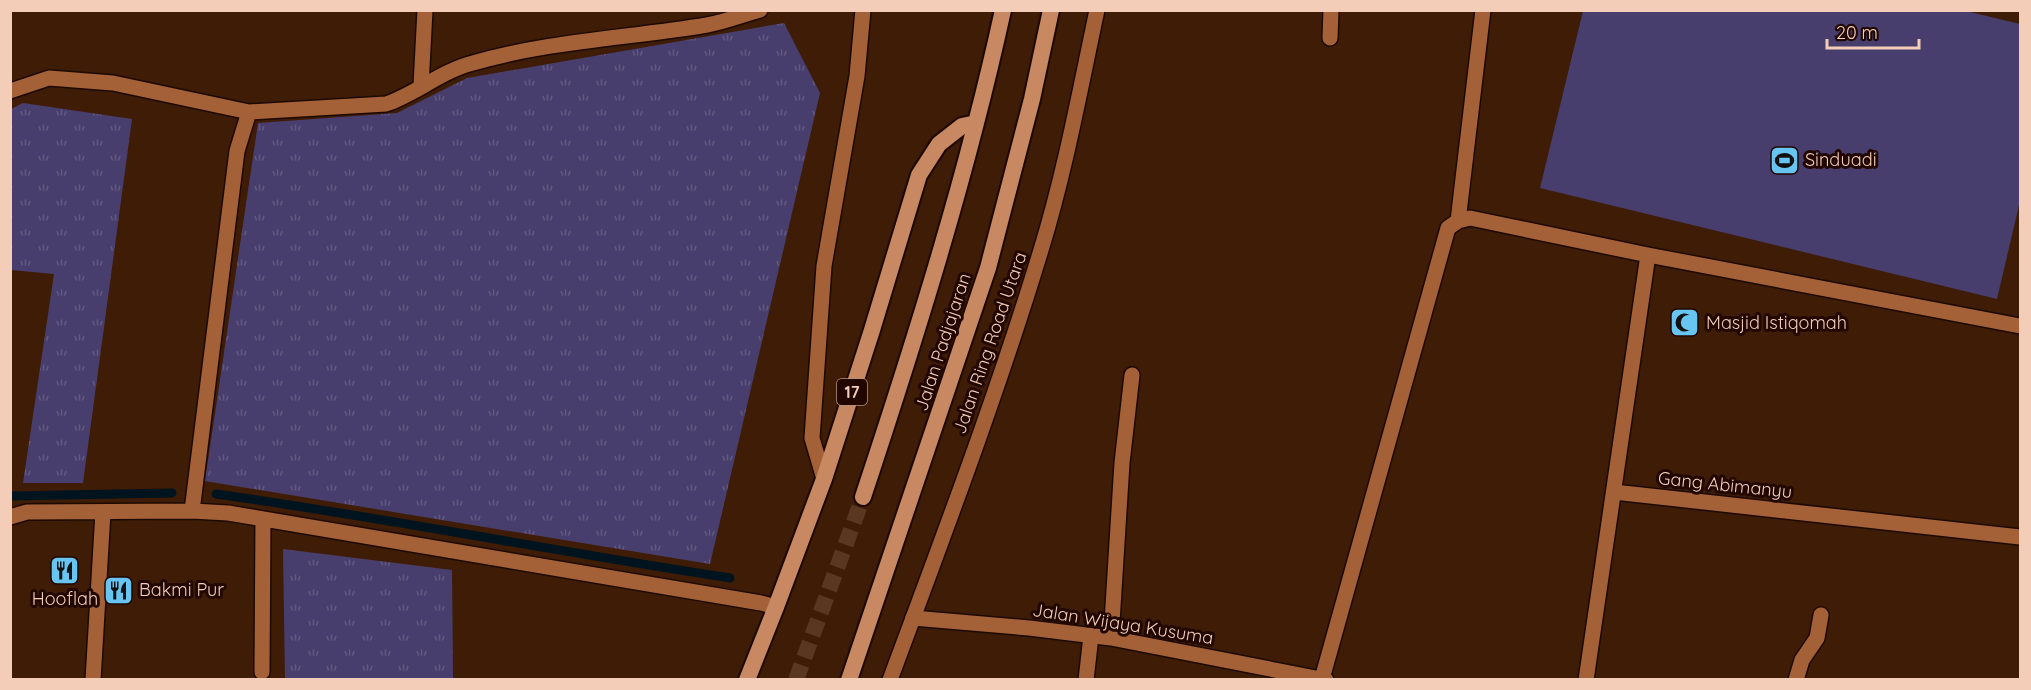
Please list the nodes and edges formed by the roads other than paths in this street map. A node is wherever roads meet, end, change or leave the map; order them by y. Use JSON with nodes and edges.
{"nodes":[{"id":1,"x":425,"y":10,"type":"edge"},
{"id":2,"x":760,"y":10,"type":"edge"},
{"id":3,"x":863,"y":10,"type":"edge"},
{"id":4,"x":1003,"y":10,"type":"edge"},
{"id":5,"x":1051,"y":10,"type":"edge"},
{"id":6,"x":1097,"y":10,"type":"edge"},
{"id":7,"x":1331,"y":10,"type":"edge"},
{"id":8,"x":1483,"y":10,"type":"edge"},
{"id":9,"x":1330,"y":38,"type":"dead end"},
{"id":10,"x":421,"y":86,"type":"junction"},
{"id":11,"x":10,"y":91,"type":"edge"},
{"id":12,"x":249,"y":112,"type":"junction"},
{"id":13,"x":976,"y":123,"type":"junction"},
{"id":14,"x":1458,"y":221,"type":"junction"},
{"id":15,"x":1648,"y":255,"type":"junction"},
{"id":16,"x":2020,"y":326,"type":"edge"},
{"id":17,"x":1131,"y":375,"type":"dead end"},
{"id":18,"x":824,"y":479,"type":"junction"},
{"id":19,"x":1614,"y":492,"type":"junction"},
{"id":20,"x":862,"y":497,"type":"tunnel mouth"},
{"id":21,"x":192,"y":511,"type":"junction"},
{"id":22,"x":103,"y":512,"type":"junction"},
{"id":23,"x":10,"y":517,"type":"edge"},
{"id":24,"x":263,"y":519,"type":"junction"},
{"id":25,"x":2020,"y":537,"type":"edge"},
{"id":26,"x":776,"y":607,"type":"junction"},
{"id":27,"x":1821,"y":615,"type":"dead end"},
{"id":28,"x":913,"y":618,"type":"junction"},
{"id":29,"x":1091,"y":636,"type":"junction"},
{"id":30,"x":1112,"y":638,"type":"junction"},
{"id":31,"x":262,"y":672,"type":"dead end"},
{"id":32,"x":1324,"y":679,"type":"edge"},
{"id":33,"x":93,"y":680,"type":"edge"},
{"id":34,"x":747,"y":680,"type":"edge"},
{"id":35,"x":849,"y":680,"type":"edge"},
{"id":36,"x":890,"y":680,"type":"edge"},
{"id":37,"x":1086,"y":680,"type":"edge"},
{"id":38,"x":1586,"y":680,"type":"edge"},
{"id":39,"x":1797,"y":680,"type":"edge"}],
"edges":[{"from":1,"to":10,"type":"street"},
{"from":2,"to":10,"type":"street"},
{"from":3,"to":18,"type":"street"},
{"from":4,"to":13,"type":"highway","name":"Jalan Padjajaran","number":"17"},
{"from":5,"to":35,"type":"highway","name":"Jalan Padjajaran"},
{"from":6,"to":28,"type":"street","name":"Jalan Ring Road Utara"},
{"from":7,"to":9,"type":"street"},
{"from":8,"to":14,"type":"street"},
{"from":10,"to":12,"type":"street"},
{"from":11,"to":12,"type":"street"},
{"from":12,"to":21,"type":"street"},
{"from":13,"to":18,"type":"highway","number":"17"},
{"from":13,"to":20,"type":"highway","name":"Jalan Padjajaran","number":"17"},
{"from":14,"to":15,"type":"street"},
{"from":14,"to":32,"type":"street"},
{"from":15,"to":16,"type":"street"},
{"from":15,"to":19,"type":"street"},
{"from":17,"to":30,"type":"street"},
{"from":18,"to":26,"type":"highway","number":"17"},
{"from":19,"to":25,"type":"street","name":"Gang Abimanyu"},
{"from":19,"to":38,"type":"street"},
{"from":21,"to":22,"type":"street"},
{"from":21,"to":24,"type":"street"},
{"from":22,"to":23,"type":"street"},
{"from":22,"to":33,"type":"street"},
{"from":24,"to":26,"type":"street"},
{"from":24,"to":31,"type":"street"},
{"from":26,"to":34,"type":"highway","number":"17"},
{"from":27,"to":39,"type":"street"},
{"from":28,"to":29,"type":"street","name":"Jalan Wijaya Kusuma"},
{"from":28,"to":36,"type":"street","name":"Jalan Ring Road Utara"},
{"from":29,"to":30,"type":"street","name":"Jalan Wijaya Kusuma"},
{"from":29,"to":37,"type":"street"},
{"from":30,"to":32,"type":"street","name":"Jalan Wijaya Kusuma"}]}
